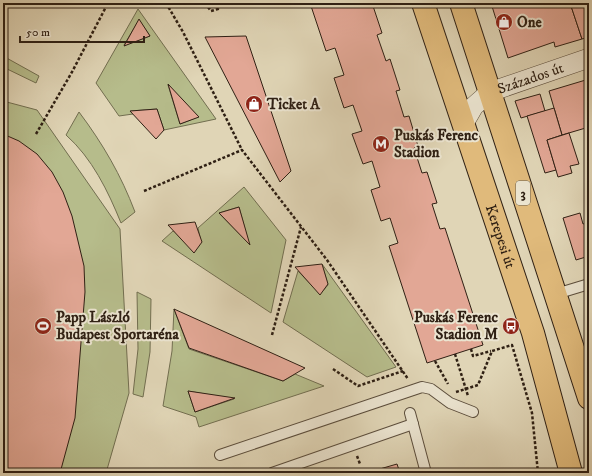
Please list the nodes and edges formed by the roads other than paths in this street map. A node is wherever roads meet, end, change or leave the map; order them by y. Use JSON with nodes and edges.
{"nodes":[{"id":1,"x":423,"y":3,"type":"edge"},
{"id":2,"x":461,"y":3,"type":"edge"},
{"id":3,"x":589,"y":58,"type":"edge"},
{"id":4,"x":490,"y":92,"type":"junction"},
{"id":5,"x":463,"y":125,"type":"junction"},
{"id":6,"x":589,"y":284,"type":"edge"},
{"id":7,"x":556,"y":294,"type":"junction"},
{"id":8,"x":589,"y":398,"type":"edge"},
{"id":9,"x":473,"y":412,"type":"dead end"},
{"id":10,"x":410,"y":413,"type":"dead end"},
{"id":11,"x":413,"y":424,"type":"junction"},
{"id":12,"x":220,"y":455,"type":"dead end"},
{"id":13,"x":272,"y":473,"type":"edge"},
{"id":14,"x":426,"y":473,"type":"edge"},
{"id":15,"x":571,"y":473,"type":"edge"}],
"edges":[{"from":1,"to":5,"type":"main road","name":"Kerepesi út"},
{"from":2,"to":4,"type":"main road","number":"3"},
{"from":3,"to":4,"type":"street","name":"Százados út"},
{"from":4,"to":5,"type":"street","name":"Százados út"},
{"from":4,"to":7,"type":"main road","number":"3"},
{"from":5,"to":15,"type":"main road","name":"Kerepesi út"},
{"from":6,"to":7,"type":"lane"},
{"from":7,"to":8,"type":"main road","number":"3"},
{"from":9,"to":12,"type":"lane"},
{"from":10,"to":11,"type":"lane"},
{"from":11,"to":13,"type":"lane"},
{"from":11,"to":14,"type":"lane"}]}
